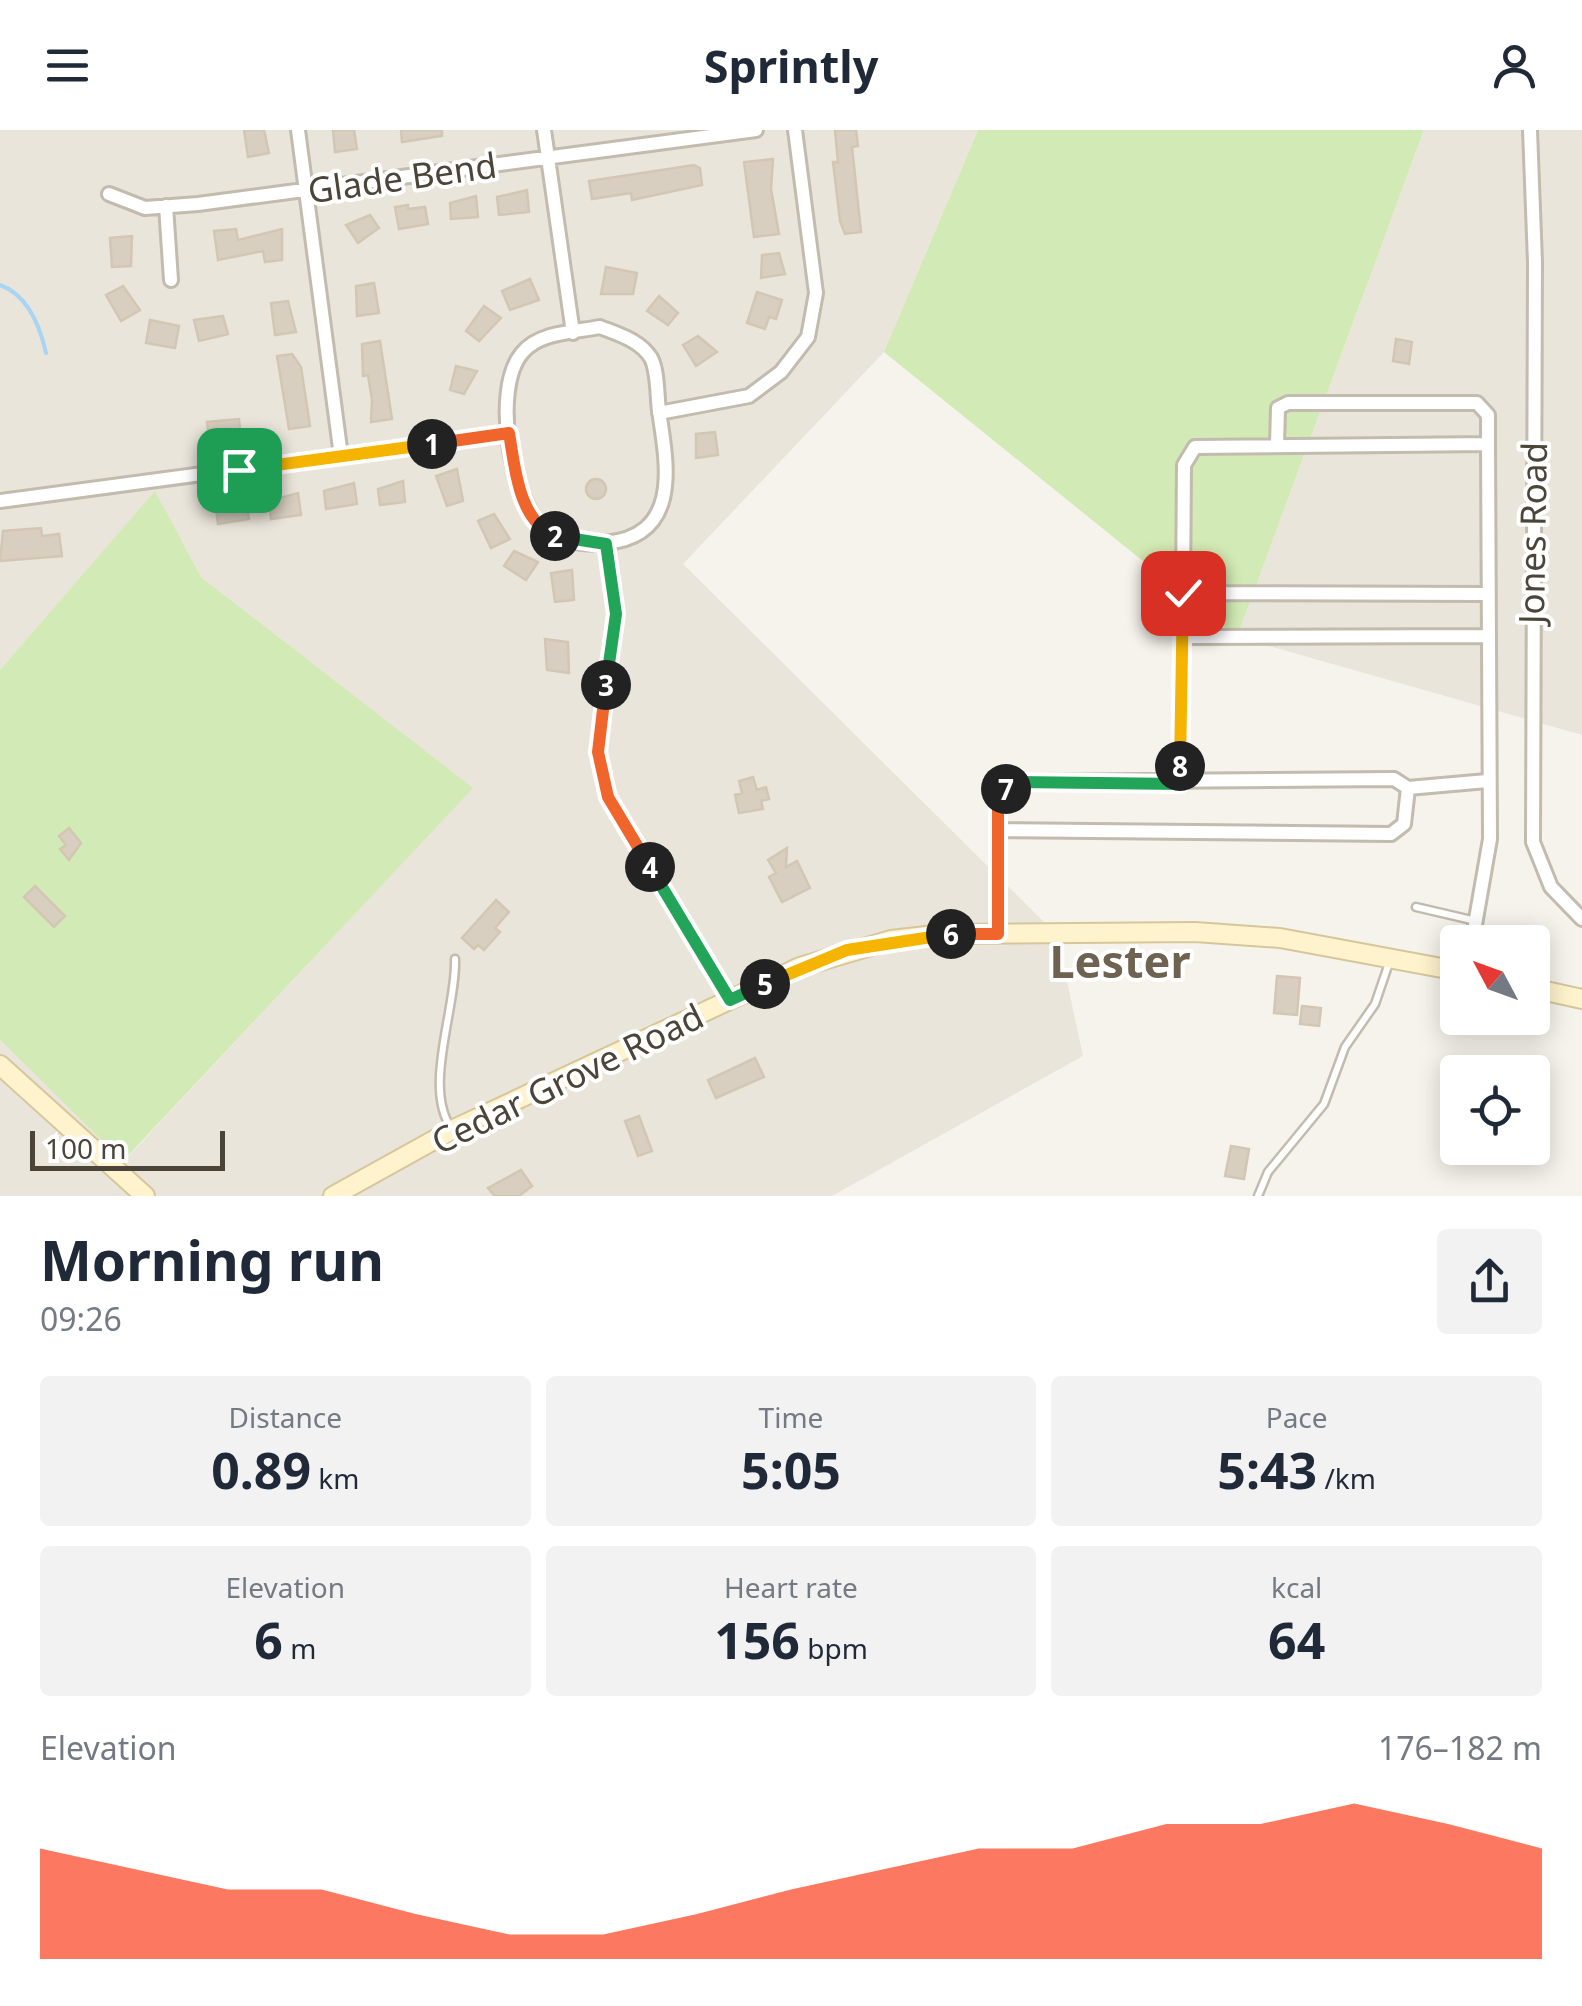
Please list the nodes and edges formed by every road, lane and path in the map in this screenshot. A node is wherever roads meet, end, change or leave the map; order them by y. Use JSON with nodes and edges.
{"nodes":[{"id":1,"x":298,"y":130,"type":"edge"},
{"id":2,"x":544,"y":130,"type":"edge"},
{"id":3,"x":756,"y":130,"type":"edge"},
{"id":4,"x":795,"y":130,"type":"edge"},
{"id":5,"x":1530,"y":130,"type":"edge"},
{"id":6,"x":548,"y":158,"type":"junction"},
{"id":7,"x":306,"y":190,"type":"junction"},
{"id":8,"x":108,"y":194,"type":"dead end"},
{"id":9,"x":166,"y":206,"type":"junction"},
{"id":10,"x":172,"y":280,"type":"dead end"},
{"id":11,"x":574,"y":332,"type":"junction"},
{"id":12,"x":659,"y":413,"type":"junction"},
{"id":13,"x":509,"y":433,"type":"junction"},
{"id":14,"x":1488,"y":444,"type":"junction"},
{"id":15,"x":1277,"y":446,"type":"junction"},
{"id":16,"x":340,"y":456,"type":"junction"},
{"id":17,"x":0,"y":501,"type":"edge"},
{"id":18,"x":606,"y":544,"type":"junction"},
{"id":19,"x":1183,"y":593,"type":"junction"},
{"id":20,"x":1490,"y":594,"type":"junction"},
{"id":21,"x":1488,"y":636,"type":"junction"},
{"id":22,"x":1183,"y":637,"type":"junction"},
{"id":23,"x":1488,"y":781,"type":"junction"},
{"id":24,"x":1180,"y":784,"type":"junction"},
{"id":25,"x":1408,"y":788,"type":"junction"},
{"id":26,"x":997,"y":830,"type":"junction"},
{"id":27,"x":1416,"y":907,"type":"dead end"},
{"id":28,"x":1582,"y":919,"type":"edge"},
{"id":29,"x":1477,"y":921,"type":"junction"},
{"id":30,"x":1476,"y":925,"type":"edge"},
{"id":31,"x":998,"y":934,"type":"junction"},
{"id":32,"x":1392,"y":957,"type":"junction"},
{"id":33,"x":454,"y":959,"type":"dead end"},
{"id":34,"x":1440,"y":967,"type":"edge"},
{"id":35,"x":1550,"y":992,"type":"edge"},
{"id":36,"x":1582,"y":999,"type":"edge"},
{"id":37,"x":730,"y":1000,"type":"junction"},
{"id":38,"x":0,"y":1064,"type":"edge"},
{"id":39,"x":452,"y":1130,"type":"junction"},
{"id":40,"x":146,"y":1196,"type":"edge"},
{"id":41,"x":333,"y":1196,"type":"edge"},
{"id":42,"x":1258,"y":1196,"type":"edge"}],
"edges":[{"from":1,"to":7,"type":"street"},
{"from":2,"to":6,"type":"street"},
{"from":3,"to":6,"type":"street","name":"Glade Bend"},
{"from":4,"to":12,"type":"street"},
{"from":5,"to":28,"type":"street","name":"Jones Road"},
{"from":6,"to":7,"type":"street","name":"Glade Bend"},
{"from":6,"to":11,"type":"street"},
{"from":7,"to":9,"type":"street","name":"Glade Bend"},
{"from":7,"to":16,"type":"street"},
{"from":8,"to":9,"type":"street","name":"Glade Bend"},
{"from":9,"to":10,"type":"street"},
{"from":11,"to":12,"type":"street"},
{"from":11,"to":13,"type":"street"},
{"from":12,"to":18,"type":"street"},
{"from":13,"to":16,"type":"street"},
{"from":13,"to":18,"type":"street"},
{"from":14,"to":15,"type":"street"},
{"from":14,"to":15,"type":"street"},
{"from":14,"to":20,"type":"street"},
{"from":15,"to":19,"type":"street"},
{"from":16,"to":17,"type":"street"},
{"from":18,"to":37,"type":"street"},
{"from":19,"to":20,"type":"street"},
{"from":19,"to":22,"type":"street"},
{"from":20,"to":21,"type":"street"},
{"from":21,"to":22,"type":"street"},
{"from":21,"to":23,"type":"street"},
{"from":22,"to":24,"type":"street"},
{"from":23,"to":25,"type":"street"},
{"from":23,"to":29,"type":"street"},
{"from":24,"to":25,"type":"street"},
{"from":24,"to":26,"type":"street"},
{"from":25,"to":26,"type":"street"},
{"from":26,"to":31,"type":"street"},
{"from":27,"to":29,"type":"lane"},
{"from":29,"to":30,"type":"street"},
{"from":31,"to":32,"type":"main road","name":"Cedar Grove Road"},
{"from":31,"to":37,"type":"main road","name":"Cedar Grove Road"},
{"from":32,"to":34,"type":"main road","name":"Cedar Grove Road"},
{"from":32,"to":42,"type":"lane"},
{"from":33,"to":39,"type":"lane"},
{"from":35,"to":36,"type":"main road"},
{"from":37,"to":39,"type":"main road","name":"Cedar Grove Road"},
{"from":38,"to":40,"type":"main road"},
{"from":39,"to":41,"type":"main road","name":"Cedar Grove Road"}]}
